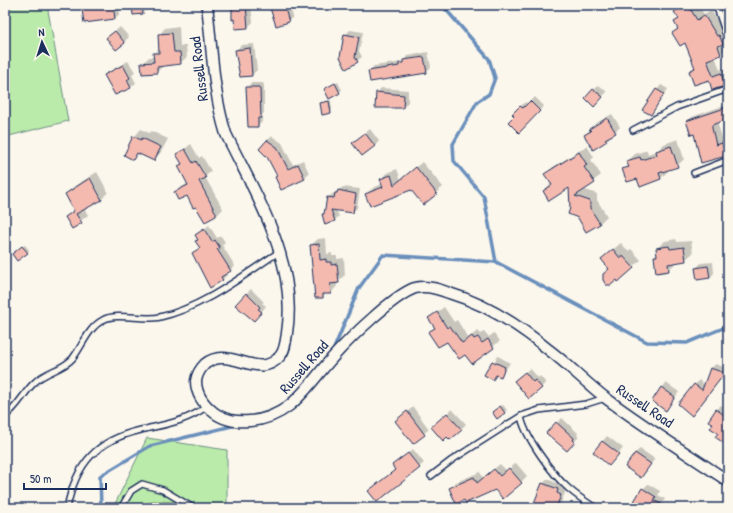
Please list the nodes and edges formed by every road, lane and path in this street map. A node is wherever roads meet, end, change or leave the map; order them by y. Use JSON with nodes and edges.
{"nodes":[{"id":1,"x":207,"y":5,"type":"edge"},
{"id":2,"x":716,"y":5,"type":"edge"},
{"id":3,"x":728,"y":40,"type":"edge"},
{"id":4,"x":728,"y":89,"type":"edge"},
{"id":5,"x":633,"y":130,"type":"dead end"},
{"id":6,"x":728,"y":160,"type":"edge"},
{"id":7,"x":694,"y":173,"type":"dead end"},
{"id":8,"x":280,"y":251,"type":"junction"},
{"id":9,"x":605,"y":398,"type":"junction"},
{"id":10,"x":206,"y":407,"type":"junction"},
{"id":11,"x":5,"y":416,"type":"edge"},
{"id":12,"x":521,"y":416,"type":"junction"},
{"id":13,"x":431,"y":476,"type":"dead end"},
{"id":14,"x":728,"y":481,"type":"edge"},
{"id":15,"x":67,"y":508,"type":"edge"},
{"id":16,"x":121,"y":508,"type":"edge"},
{"id":17,"x":193,"y":508,"type":"edge"},
{"id":18,"x":596,"y":508,"type":"edge"}],
"edges":[{"from":1,"to":8,"type":"street","name":"Russell Road"},
{"from":2,"to":3,"type":"lane"},
{"from":4,"to":5,"type":"lane"},
{"from":6,"to":7,"type":"lane"},
{"from":8,"to":10,"type":"street","name":"Russell Road"},
{"from":8,"to":11,"type":"lane"},
{"from":9,"to":10,"type":"street","name":"Russell Road"},
{"from":9,"to":12,"type":"lane"},
{"from":9,"to":14,"type":"street","name":"Russell Road"},
{"from":10,"to":15,"type":"lane"},
{"from":12,"to":13,"type":"lane"},
{"from":12,"to":18,"type":"lane"},
{"from":16,"to":17,"type":"lane"}]}
